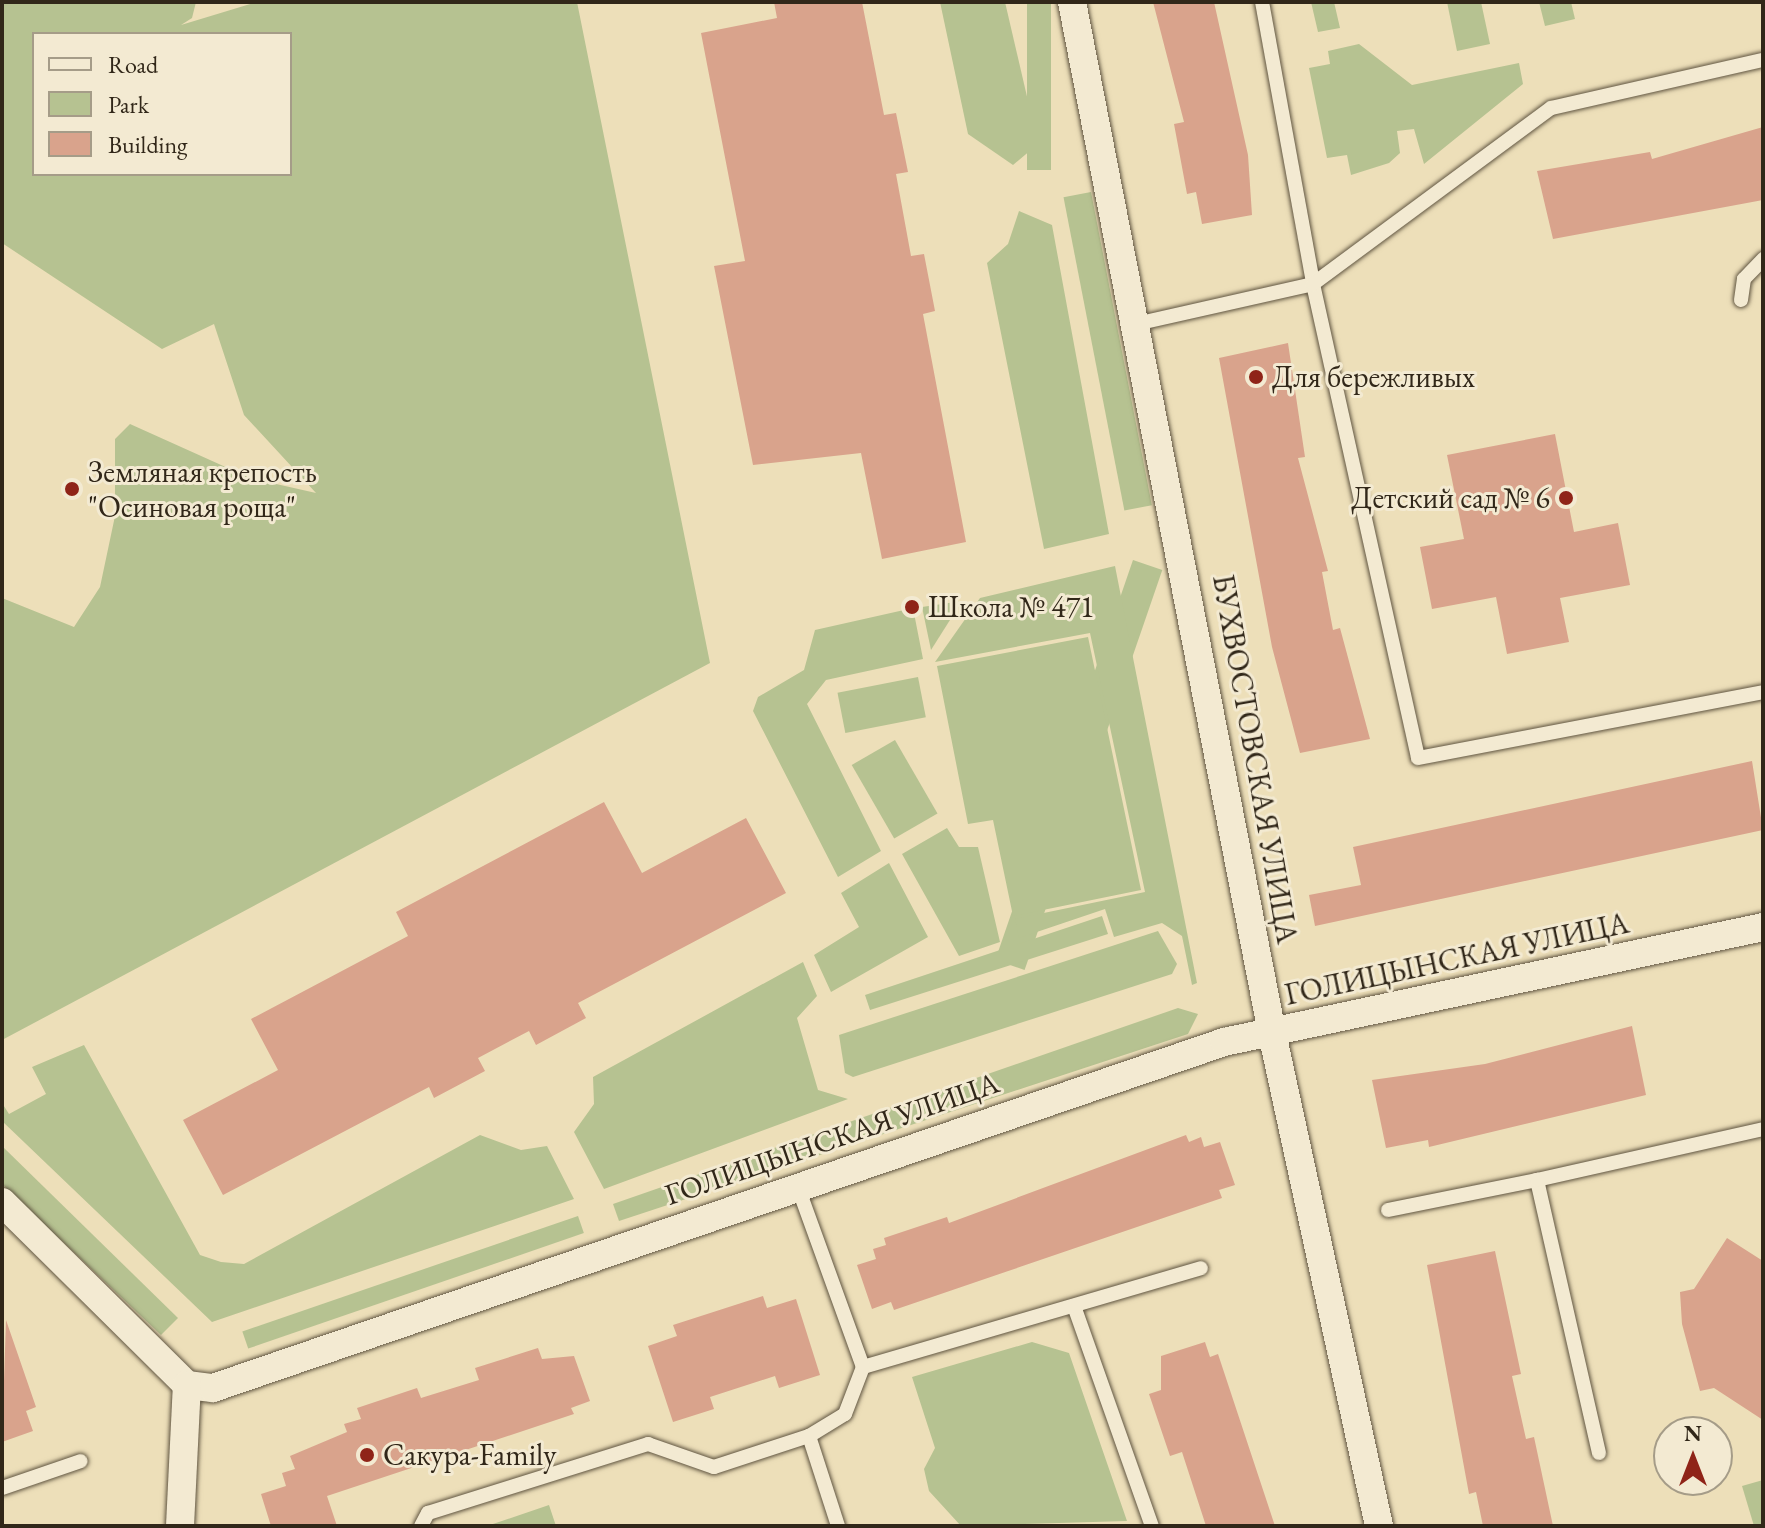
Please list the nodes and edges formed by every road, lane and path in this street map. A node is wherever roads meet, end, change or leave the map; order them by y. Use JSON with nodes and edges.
{"nodes":[{"id":1,"x":1072,"y":2,"type":"edge"},
{"id":2,"x":1262,"y":2,"type":"edge"},
{"id":3,"x":1763,"y":60,"type":"edge"},
{"id":4,"x":1763,"y":259,"type":"edge"},
{"id":5,"x":1313,"y":284,"type":"junction"},
{"id":6,"x":1741,"y":300,"type":"dead end"},
{"id":7,"x":1136,"y":324,"type":"junction"},
{"id":8,"x":1763,"y":692,"type":"edge"},
{"id":9,"x":1763,"y":927,"type":"edge"},
{"id":10,"x":1272,"y":1033,"type":"junction"},
{"id":11,"x":1763,"y":1129,"type":"edge"},
{"id":12,"x":1537,"y":1180,"type":"junction"},
{"id":13,"x":798,"y":1187,"type":"junction"},
{"id":14,"x":2,"y":1202,"type":"edge"},
{"id":15,"x":1388,"y":1210,"type":"dead end"},
{"id":16,"x":1201,"y":1268,"type":"dead end"},
{"id":17,"x":1074,"y":1306,"type":"junction"},
{"id":18,"x":863,"y":1367,"type":"junction"},
{"id":19,"x":187,"y":1385,"type":"junction"},
{"id":20,"x":809,"y":1436,"type":"junction"},
{"id":21,"x":1599,"y":1453,"type":"dead end"},
{"id":22,"x":81,"y":1461,"type":"dead end"},
{"id":23,"x":2,"y":1488,"type":"edge"},
{"id":24,"x":180,"y":1526,"type":"edge"},
{"id":25,"x":421,"y":1526,"type":"edge"},
{"id":26,"x":838,"y":1526,"type":"edge"},
{"id":27,"x":1152,"y":1526,"type":"edge"},
{"id":28,"x":1379,"y":1526,"type":"edge"}],
"edges":[{"from":1,"to":7,"type":"street","name":"БУХВОСТОВСКАЯ УЛИЦА"},
{"from":2,"to":5,"type":"lane"},
{"from":3,"to":5,"type":"lane"},
{"from":4,"to":6,"type":"lane"},
{"from":5,"to":7,"type":"lane"},
{"from":5,"to":8,"type":"lane"},
{"from":7,"to":10,"type":"street","name":"БУХВОСТОВСКАЯ УЛИЦА"},
{"from":9,"to":10,"type":"street","name":"ГОЛИЦЫНСКАЯ УЛИЦА"},
{"from":10,"to":13,"type":"street","name":"ГОЛИЦЫНСКАЯ УЛИЦА"},
{"from":10,"to":28,"type":"street","name":"БУХВОСТОВСКАЯ УЛИЦА"},
{"from":11,"to":12,"type":"lane"},
{"from":12,"to":15,"type":"lane"},
{"from":12,"to":21,"type":"lane"},
{"from":13,"to":18,"type":"lane"},
{"from":13,"to":19,"type":"street","name":"ГОЛИЦЫНСКАЯ УЛИЦА"},
{"from":14,"to":19,"type":"street"},
{"from":16,"to":17,"type":"lane"},
{"from":17,"to":18,"type":"lane"},
{"from":17,"to":27,"type":"lane"},
{"from":18,"to":20,"type":"lane"},
{"from":19,"to":24,"type":"street"},
{"from":20,"to":25,"type":"lane"},
{"from":20,"to":26,"type":"lane"},
{"from":22,"to":23,"type":"lane"}]}
